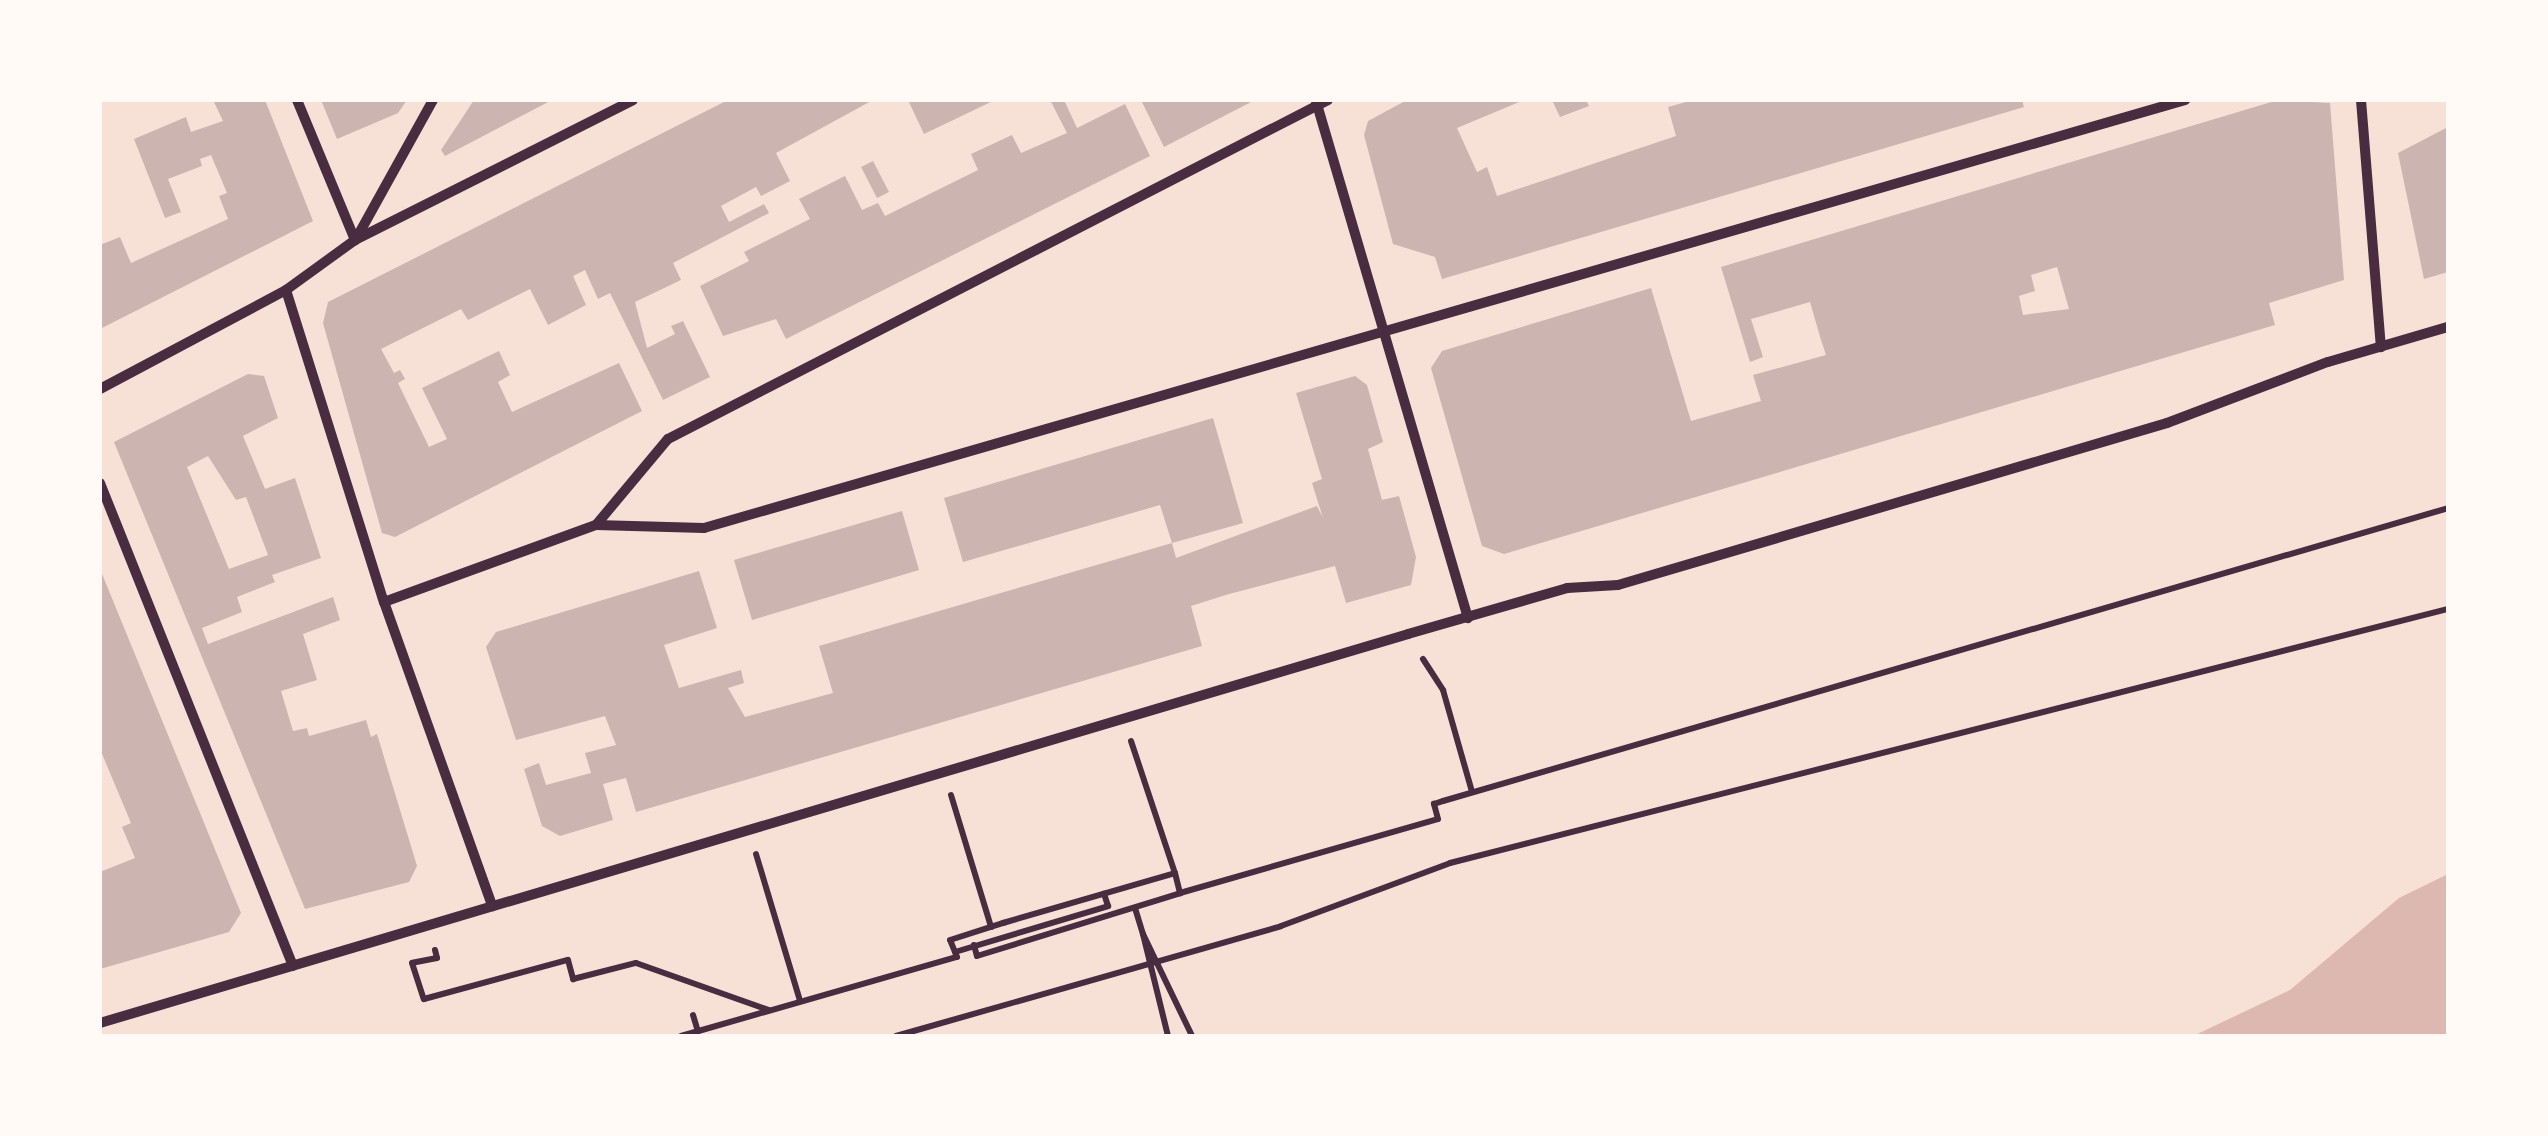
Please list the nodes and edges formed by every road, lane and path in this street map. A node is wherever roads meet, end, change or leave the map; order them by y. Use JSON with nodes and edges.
{"nodes":[{"id":1,"x":297,"y":100,"type":"edge"},
{"id":2,"x":433,"y":100,"type":"edge"},
{"id":3,"x":632,"y":100,"type":"edge"},
{"id":4,"x":2185,"y":100,"type":"edge"},
{"id":5,"x":2361,"y":100,"type":"edge"},
{"id":6,"x":1320,"y":102,"type":"edge"},
{"id":7,"x":356,"y":240,"type":"junction"},
{"id":8,"x":286,"y":290,"type":"junction"},
{"id":9,"x":1383,"y":327,"type":"junction"},
{"id":10,"x":2448,"y":327,"type":"edge"},
{"id":11,"x":2381,"y":347,"type":"junction"},
{"id":12,"x":100,"y":389,"type":"edge"},
{"id":13,"x":100,"y":483,"type":"edge"},
{"id":14,"x":2448,"y":508,"type":"edge"},
{"id":15,"x":596,"y":526,"type":"junction"},
{"id":16,"x":384,"y":602,"type":"junction"},
{"id":17,"x":2448,"y":608,"type":"edge"},
{"id":18,"x":1468,"y":618,"type":"junction"},
{"id":19,"x":1408,"y":634,"type":"junction"},
{"id":20,"x":1125,"y":722,"type":"junction"},
{"id":21,"x":944,"y":774,"type":"junction"},
{"id":22,"x":1472,"y":792,"type":"junction"},
{"id":23,"x":749,"y":832,"type":"junction"},
{"id":24,"x":1175,"y":873,"type":"junction"},
{"id":25,"x":1180,"y":893,"type":"junction"},
{"id":26,"x":1104,"y":894,"type":"junction"},
{"id":27,"x":492,"y":906,"type":"junction"},
{"id":28,"x":1134,"y":908,"type":"junction"},
{"id":29,"x":430,"y":924,"type":"junction"},
{"id":30,"x":991,"y":927,"type":"junction"},
{"id":31,"x":1143,"y":934,"type":"junction"},
{"id":32,"x":974,"y":945,"type":"junction"},
{"id":33,"x":955,"y":952,"type":"junction"},
{"id":34,"x":292,"y":966,"type":"junction"},
{"id":35,"x":800,"y":1001,"type":"junction"},
{"id":36,"x":769,"y":1010,"type":"junction"},
{"id":37,"x":693,"y":1015,"type":"dead end"},
{"id":38,"x":100,"y":1023,"type":"edge"},
{"id":39,"x":698,"y":1031,"type":"junction"},
{"id":40,"x":681,"y":1036,"type":"edge"},
{"id":41,"x":896,"y":1036,"type":"edge"},
{"id":42,"x":1168,"y":1036,"type":"edge"},
{"id":43,"x":1192,"y":1036,"type":"edge"}],
"edges":[{"from":1,"to":7,"type":"street"},
{"from":2,"to":7,"type":"street"},
{"from":3,"to":7,"type":"street"},
{"from":4,"to":9,"type":"street"},
{"from":5,"to":11,"type":"street"},
{"from":6,"to":9,"type":"street"},
{"from":6,"to":15,"type":"street"},
{"from":7,"to":8,"type":"street"},
{"from":8,"to":12,"type":"street"},
{"from":8,"to":16,"type":"street"},
{"from":9,"to":15,"type":"street"},
{"from":9,"to":18,"type":"street"},
{"from":10,"to":11,"type":"street"},
{"from":11,"to":18,"type":"street"},
{"from":13,"to":34,"type":"street"},
{"from":14,"to":22,"type":"path"},
{"from":15,"to":16,"type":"street"},
{"from":16,"to":27,"type":"street"},
{"from":17,"to":41,"type":"path"},
{"from":18,"to":19,"type":"street"},
{"from":19,"to":20,"type":"street"},
{"from":19,"to":22,"type":"path"},
{"from":20,"to":21,"type":"street"},
{"from":20,"to":24,"type":"path"},
{"from":21,"to":23,"type":"street"},
{"from":21,"to":30,"type":"path"},
{"from":22,"to":25,"type":"path"},
{"from":23,"to":27,"type":"street"},
{"from":23,"to":35,"type":"path"},
{"from":24,"to":25,"type":"path"},
{"from":24,"to":26,"type":"path"},
{"from":25,"to":28,"type":"path"},
{"from":26,"to":30,"type":"path"},
{"from":26,"to":32,"type":"path"},
{"from":27,"to":29,"type":"street"},
{"from":28,"to":31,"type":"path"},
{"from":28,"to":32,"type":"path"},
{"from":29,"to":34,"type":"street"},
{"from":29,"to":36,"type":"path"},
{"from":30,"to":33,"type":"path"},
{"from":31,"to":42,"type":"path"},
{"from":31,"to":43,"type":"path"},
{"from":32,"to":33,"type":"path"},
{"from":33,"to":35,"type":"path"},
{"from":34,"to":38,"type":"street"},
{"from":35,"to":36,"type":"path"},
{"from":36,"to":39,"type":"path"},
{"from":37,"to":39,"type":"path"},
{"from":39,"to":40,"type":"path"}]}
